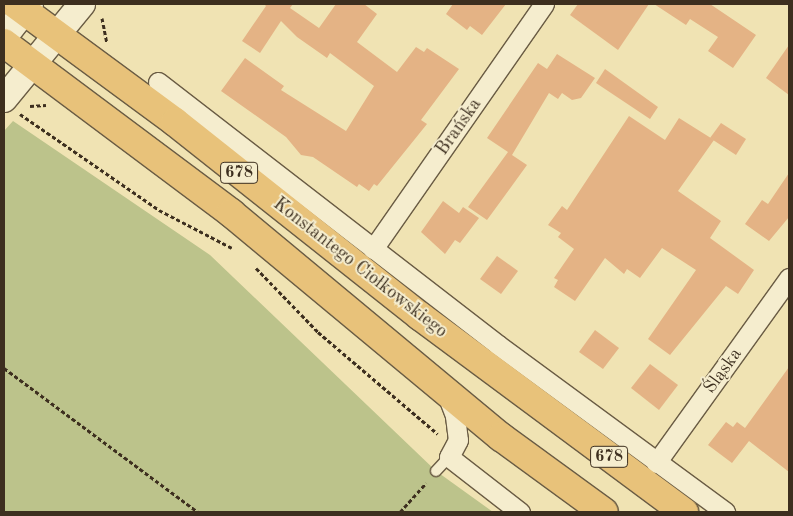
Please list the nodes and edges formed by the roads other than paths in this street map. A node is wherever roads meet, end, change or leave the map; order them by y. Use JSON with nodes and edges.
{"nodes":[{"id":1,"x":82,"y":4,"type":"edge"},
{"id":2,"x":544,"y":4,"type":"edge"},
{"id":3,"x":23,"y":6,"type":"edge"},
{"id":4,"x":56,"y":33,"type":"junction"},
{"id":5,"x":4,"y":37,"type":"edge"},
{"id":6,"x":4,"y":43,"type":"edge"},
{"id":7,"x":32,"y":65,"type":"junction"},
{"id":8,"x":147,"y":87,"type":"junction"},
{"id":9,"x":9,"y":105,"type":"edge"},
{"id":10,"x":181,"y":113,"type":"junction"},
{"id":11,"x":116,"y":129,"type":"junction"},
{"id":12,"x":373,"y":249,"type":"junction"},
{"id":13,"x":787,"y":285,"type":"edge"},
{"id":14,"x":420,"y":316,"type":"junction"},
{"id":15,"x":390,"y":345,"type":"junction"},
{"id":16,"x":446,"y":391,"type":"junction"},
{"id":17,"x":449,"y":457,"type":"junction"},
{"id":18,"x":656,"y":463,"type":"junction"},
{"id":19,"x":436,"y":471,"type":"road end"},
{"id":20,"x":520,"y":512,"type":"edge"},
{"id":21,"x":604,"y":512,"type":"edge"},
{"id":22,"x":684,"y":512,"type":"edge"},
{"id":23,"x":725,"y":512,"type":"edge"}],
"edges":[{"from":1,"to":4,"type":"street"},
{"from":2,"to":12,"type":"street","name":"Brańska"},
{"from":3,"to":4,"type":"main road","name":"Konstantego Ciołkowskiego","number":"678"},
{"from":3,"to":5,"type":"street"},
{"from":4,"to":7,"type":"street"},
{"from":4,"to":8,"type":"main road","name":"Konstantego Ciołkowskiego","number":"678"},
{"from":6,"to":7,"type":"main road","name":"Konstantego Ciołkowskiego","number":"678"},
{"from":7,"to":9,"type":"street"},
{"from":7,"to":11,"type":"main road","name":"Konstantego Ciołkowskiego","number":"678"},
{"from":8,"to":10,"type":"main road","name":"Konstantego Ciołkowskiego","number":"678"},
{"from":8,"to":11,"type":"main road"},
{"from":10,"to":12,"type":"street","name":"Konstantego Ciołkowskiego"},
{"from":10,"to":14,"type":"main road","name":"Konstantego Ciołkowskiego","number":"678"},
{"from":11,"to":15,"type":"main road","name":"Konstantego Ciołkowskiego","number":"678"},
{"from":12,"to":18,"type":"street","name":"Konstantego Ciołkowskiego"},
{"from":13,"to":18,"type":"street","name":"Śląska"},
{"from":14,"to":15,"type":"main road"},
{"from":14,"to":22,"type":"main road","name":"Konstantego Ciołkowskiego","number":"678"},
{"from":15,"to":16,"type":"main road","name":"Konstantego Ciołkowskiego","number":"678"},
{"from":16,"to":17,"type":"street"},
{"from":16,"to":21,"type":"main road","name":"Konstantego Ciołkowskiego","number":"678"},
{"from":17,"to":19,"type":"lane"},
{"from":17,"to":20,"type":"street"},
{"from":18,"to":23,"type":"street","name":"Konstantego Ciołkowskiego"}]}
